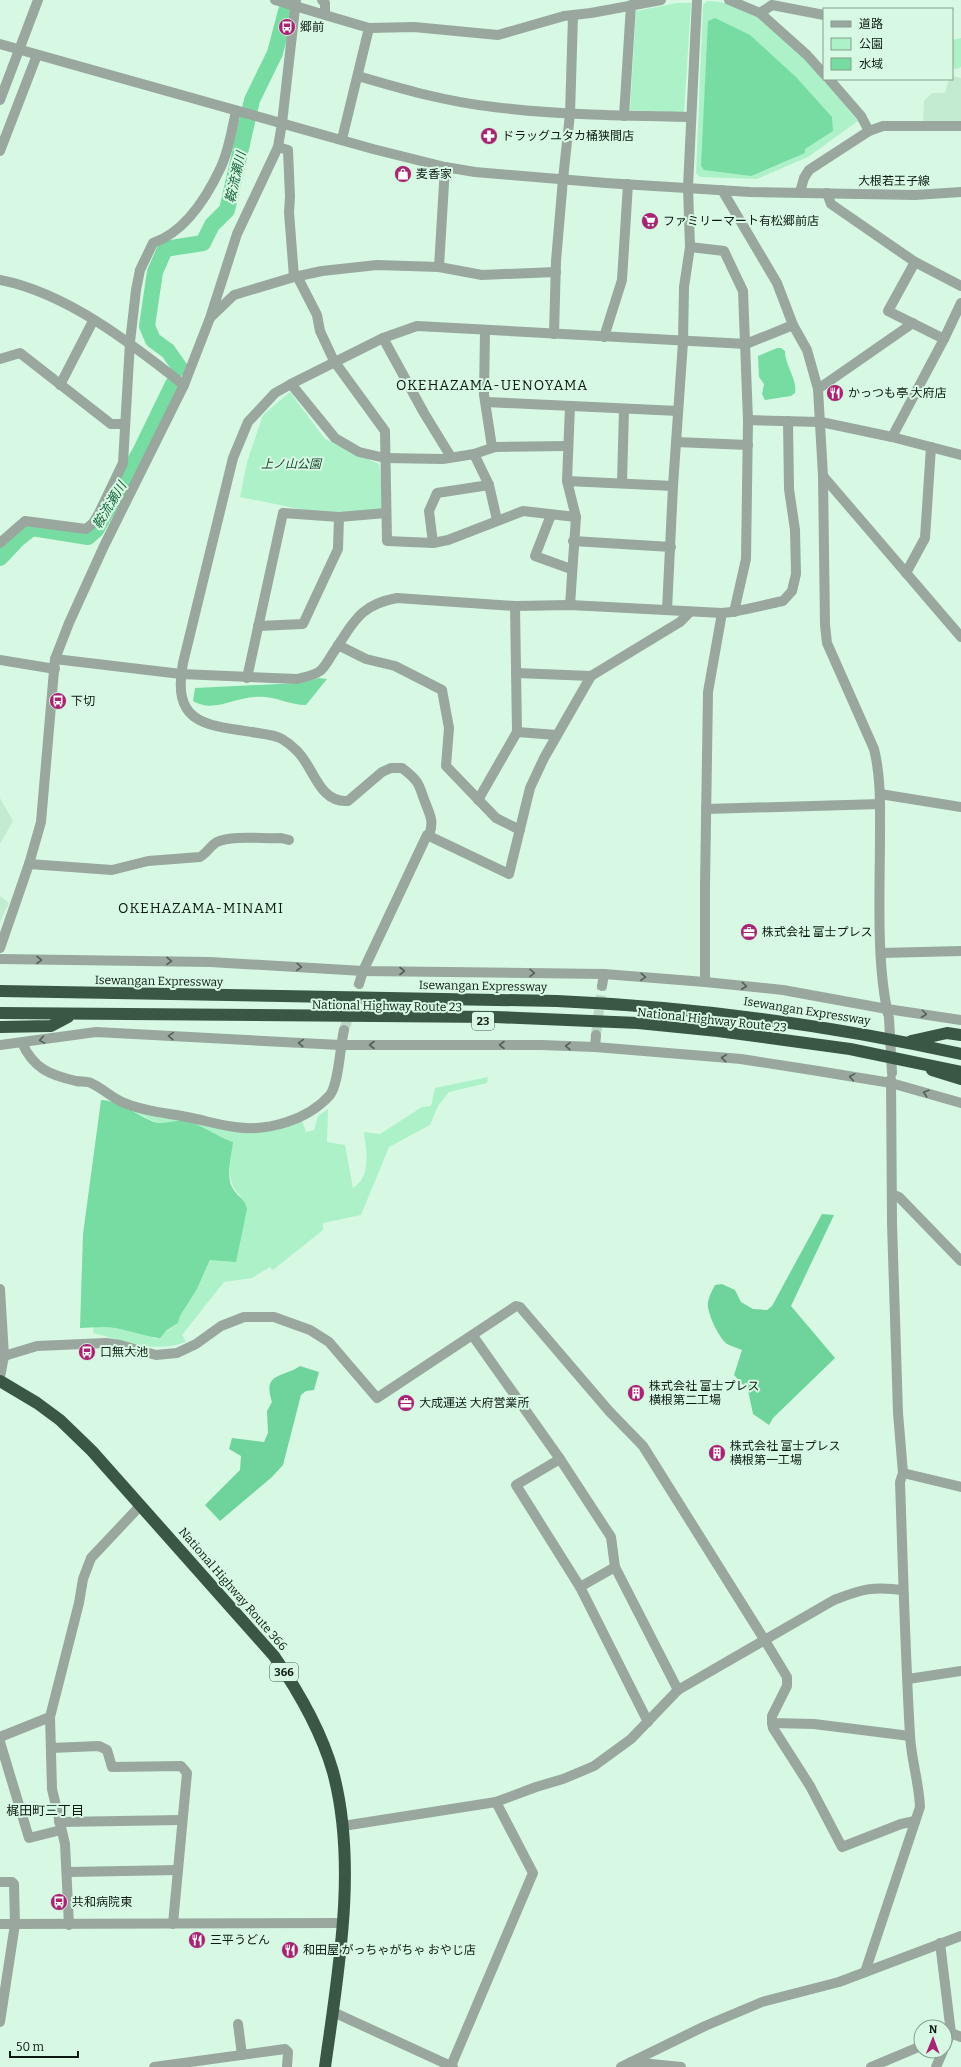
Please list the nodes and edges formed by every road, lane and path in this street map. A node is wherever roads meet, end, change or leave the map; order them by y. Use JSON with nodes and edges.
{"nodes":[{"id":1,"x":38,"y":0,"type":"edge"},
{"id":2,"x":276,"y":0,"type":"edge"},
{"id":3,"x":322,"y":0,"type":"edge"},
{"id":4,"x":661,"y":0,"type":"edge"},
{"id":5,"x":697,"y":0,"type":"edge"},
{"id":6,"x":729,"y":0,"type":"edge"},
{"id":7,"x":296,"y":3,"type":"edge"},
{"id":8,"x":630,"y":5,"type":"junction"},
{"id":9,"x":760,"y":13,"type":"junction"},
{"id":10,"x":823,"y":14,"type":"edge"},
{"id":11,"x":324,"y":15,"type":"junction"},
{"id":12,"x":573,"y":16,"type":"junction"},
{"id":13,"x":369,"y":28,"type":"junction"},
{"id":14,"x":0,"y":44,"type":"edge"},
{"id":15,"x":20,"y":50,"type":"junction"},
{"id":16,"x":37,"y":55,"type":"junction"},
{"id":17,"x":823,"y":73,"type":"edge"},
{"id":18,"x":358,"y":76,"type":"junction"},
{"id":19,"x":829,"y":80,"type":"edge"},
{"id":20,"x":0,"y":100,"type":"edge"},
{"id":21,"x":245,"y":113,"type":"junction"},
{"id":22,"x":570,"y":114,"type":"junction"},
{"id":23,"x":624,"y":116,"type":"junction"},
{"id":24,"x":690,"y":116,"type":"junction"},
{"id":25,"x":282,"y":123,"type":"junction"},
{"id":26,"x":961,"y":126,"type":"edge"},
{"id":27,"x":870,"y":131,"type":"junction"},
{"id":28,"x":342,"y":139,"type":"junction"},
{"id":29,"x":278,"y":147,"type":"junction"},
{"id":30,"x":0,"y":151,"type":"edge"},
{"id":31,"x":445,"y":167,"type":"junction"},
{"id":32,"x":562,"y":179,"type":"junction"},
{"id":33,"x":628,"y":184,"type":"junction"},
{"id":34,"x":688,"y":187,"type":"junction"},
{"id":35,"x":722,"y":190,"type":"junction"},
{"id":36,"x":800,"y":192,"type":"junction"},
{"id":37,"x":961,"y":192,"type":"edge"},
{"id":38,"x":827,"y":193,"type":"junction"},
{"id":39,"x":690,"y":247,"type":"junction"},
{"id":40,"x":915,"y":262,"type":"junction"},
{"id":41,"x":439,"y":267,"type":"junction"},
{"id":42,"x":556,"y":272,"type":"junction"},
{"id":43,"x":295,"y":277,"type":"junction"},
{"id":44,"x":0,"y":280,"type":"edge"},
{"id":45,"x":961,"y":286,"type":"edge"},
{"id":46,"x":961,"y":302,"type":"edge"},
{"id":47,"x":210,"y":318,"type":"junction"},
{"id":48,"x":93,"y":321,"type":"junction"},
{"id":49,"x":913,"y":323,"type":"junction"},
{"id":50,"x":793,"y":325,"type":"junction"},
{"id":51,"x":485,"y":331,"type":"junction"},
{"id":52,"x":554,"y":334,"type":"junction"},
{"id":53,"x":604,"y":337,"type":"junction"},
{"id":54,"x":384,"y":338,"type":"junction"},
{"id":55,"x":944,"y":339,"type":"junction"},
{"id":56,"x":130,"y":342,"type":"junction"},
{"id":57,"x":684,"y":342,"type":"junction"},
{"id":58,"x":746,"y":344,"type":"junction"},
{"id":59,"x":0,"y":359,"type":"edge"},
{"id":60,"x":334,"y":361,"type":"junction"},
{"id":61,"x":291,"y":384,"type":"junction"},
{"id":62,"x":60,"y":385,"type":"junction"},
{"id":63,"x":184,"y":385,"type":"junction"},
{"id":64,"x":818,"y":389,"type":"junction"},
{"id":65,"x":486,"y":402,"type":"junction"},
{"id":66,"x":570,"y":406,"type":"junction"},
{"id":67,"x":624,"y":409,"type":"junction"},
{"id":68,"x":678,"y":411,"type":"junction"},
{"id":69,"x":748,"y":420,"type":"junction"},
{"id":70,"x":788,"y":421,"type":"junction"},
{"id":71,"x":821,"y":422,"type":"junction"},
{"id":72,"x":124,"y":424,"type":"junction"},
{"id":73,"x":892,"y":437,"type":"junction"},
{"id":74,"x":676,"y":442,"type":"junction"},
{"id":75,"x":748,"y":445,"type":"junction"},
{"id":76,"x":568,"y":446,"type":"junction"},
{"id":77,"x":931,"y":447,"type":"junction"},
{"id":78,"x":492,"y":448,"type":"junction"},
{"id":79,"x":474,"y":454,"type":"junction"},
{"id":80,"x":961,"y":455,"type":"edge"},
{"id":81,"x":451,"y":457,"type":"junction"},
{"id":82,"x":385,"y":458,"type":"junction"},
{"id":83,"x":823,"y":476,"type":"junction"},
{"id":84,"x":567,"y":481,"type":"junction"},
{"id":85,"x":622,"y":483,"type":"junction"},
{"id":86,"x":489,"y":485,"type":"junction"},
{"id":87,"x":673,"y":486,"type":"junction"},
{"id":88,"x":386,"y":513,"type":"junction"},
{"id":89,"x":551,"y":515,"type":"junction"},
{"id":90,"x":339,"y":517,"type":"junction"},
{"id":91,"x":576,"y":517,"type":"junction"},
{"id":92,"x":497,"y":520,"type":"junction"},
{"id":93,"x":573,"y":541,"type":"junction"},
{"id":94,"x":0,"y":543,"type":"edge"},
{"id":95,"x":433,"y":543,"type":"junction"},
{"id":96,"x":671,"y":547,"type":"junction"},
{"id":97,"x":571,"y":569,"type":"junction"},
{"id":98,"x":906,"y":573,"type":"junction"},
{"id":99,"x":570,"y":605,"type":"junction"},
{"id":100,"x":515,"y":606,"type":"junction"},
{"id":101,"x":667,"y":610,"type":"junction"},
{"id":102,"x":690,"y":612,"type":"junction"},
{"id":103,"x":734,"y":612,"type":"junction"},
{"id":104,"x":722,"y":613,"type":"junction"},
{"id":105,"x":258,"y":626,"type":"junction"},
{"id":106,"x":961,"y":637,"type":"edge"},
{"id":107,"x":338,"y":645,"type":"junction"},
{"id":108,"x":0,"y":660,"type":"edge"},
{"id":109,"x":55,"y":664,"type":"junction"},
{"id":110,"x":516,"y":673,"type":"junction"},
{"id":111,"x":181,"y":674,"type":"junction"},
{"id":112,"x":592,"y":676,"type":"junction"},
{"id":113,"x":247,"y":678,"type":"junction"},
{"id":114,"x":517,"y":732,"type":"junction"},
{"id":115,"x":557,"y":735,"type":"junction"},
{"id":116,"x":880,"y":794,"type":"junction"},
{"id":117,"x":478,"y":800,"type":"junction"},
{"id":118,"x":880,"y":804,"type":"junction"},
{"id":119,"x":961,"y":807,"type":"edge"},
{"id":120,"x":706,"y":809,"type":"junction"},
{"id":121,"x":520,"y":830,"type":"junction"},
{"id":122,"x":429,"y":836,"type":"junction"},
{"id":123,"x":289,"y":840,"type":"dead end"},
{"id":124,"x":29,"y":864,"type":"junction"},
{"id":125,"x":0,"y":948,"type":"edge"},
{"id":126,"x":961,"y":952,"type":"edge"},
{"id":127,"x":881,"y":953,"type":"junction"},
{"id":128,"x":0,"y":959,"type":"edge"},
{"id":129,"x":363,"y":971,"type":"junction"},
{"id":130,"x":604,"y":974,"type":"junction"},
{"id":131,"x":706,"y":982,"type":"junction"},
{"id":132,"x":359,"y":984,"type":"tunnel mouth"},
{"id":133,"x":602,"y":986,"type":"tunnel mouth"},
{"id":134,"x":0,"y":990,"type":"edge"},
{"id":135,"x":0,"y":1013,"type":"edge"},
{"id":136,"x":888,"y":1014,"type":"junction"},
{"id":137,"x":0,"y":1017,"type":"edge"},
{"id":138,"x":68,"y":1017,"type":"junction"},
{"id":139,"x":961,"y":1020,"type":"edge"},
{"id":140,"x":0,"y":1027,"type":"edge"},
{"id":141,"x":344,"y":1030,"type":"tunnel mouth"},
{"id":142,"x":596,"y":1035,"type":"tunnel mouth"},
{"id":143,"x":961,"y":1036,"type":"edge"},
{"id":144,"x":910,"y":1041,"type":"junction"},
{"id":145,"x":22,"y":1043,"type":"junction"},
{"id":146,"x":0,"y":1045,"type":"edge"},
{"id":147,"x":340,"y":1045,"type":"junction"},
{"id":148,"x":595,"y":1047,"type":"junction"},
{"id":149,"x":961,"y":1053,"type":"edge"},
{"id":150,"x":891,"y":1078,"type":"junction"},
{"id":151,"x":960,"y":1078,"type":"edge"},
{"id":152,"x":961,"y":1103,"type":"edge"},
{"id":153,"x":892,"y":1194,"type":"junction"},
{"id":154,"x":961,"y":1261,"type":"edge"},
{"id":155,"x":0,"y":1290,"type":"edge"},
{"id":156,"x":473,"y":1336,"type":"junction"},
{"id":157,"x":4,"y":1356,"type":"junction"},
{"id":158,"x":0,"y":1377,"type":"edge"},
{"id":159,"x":0,"y":1381,"type":"edge"},
{"id":160,"x":560,"y":1459,"type":"junction"},
{"id":161,"x":903,"y":1473,"type":"junction"},
{"id":162,"x":961,"y":1487,"type":"edge"},
{"id":163,"x":140,"y":1506,"type":"junction"},
{"id":164,"x":614,"y":1567,"type":"junction"},
{"id":165,"x":580,"y":1587,"type":"junction"},
{"id":166,"x":903,"y":1590,"type":"junction"},
{"id":167,"x":764,"y":1639,"type":"junction"},
{"id":168,"x":961,"y":1671,"type":"edge"},
{"id":169,"x":908,"y":1679,"type":"junction"},
{"id":170,"x":678,"y":1690,"type":"junction"},
{"id":171,"x":50,"y":1717,"type":"junction"},
{"id":172,"x":648,"y":1722,"type":"junction"},
{"id":173,"x":772,"y":1723,"type":"junction"},
{"id":174,"x":910,"y":1736,"type":"junction"},
{"id":175,"x":0,"y":1738,"type":"edge"},
{"id":176,"x":0,"y":1742,"type":"edge"},
{"id":177,"x":51,"y":1748,"type":"junction"},
{"id":178,"x":496,"y":1802,"type":"junction"},
{"id":179,"x":182,"y":1820,"type":"junction"},
{"id":180,"x":915,"y":1821,"type":"junction"},
{"id":181,"x":60,"y":1826,"type":"junction"},
{"id":182,"x":343,"y":1826,"type":"junction"},
{"id":183,"x":178,"y":1870,"type":"junction"},
{"id":184,"x":68,"y":1872,"type":"junction"},
{"id":185,"x":0,"y":1882,"type":"edge"},
{"id":186,"x":342,"y":1923,"type":"junction"},
{"id":187,"x":0,"y":1924,"type":"edge"},
{"id":188,"x":15,"y":1924,"type":"junction"},
{"id":189,"x":173,"y":1924,"type":"junction"},
{"id":190,"x":69,"y":1925,"type":"junction"},
{"id":191,"x":961,"y":1936,"type":"edge"},
{"id":192,"x":940,"y":1943,"type":"junction"},
{"id":193,"x":865,"y":1972,"type":"junction"},
{"id":194,"x":333,"y":2012,"type":"junction"},
{"id":195,"x":947,"y":2019,"type":"edge"},
{"id":196,"x":0,"y":2022,"type":"edge"},
{"id":197,"x":238,"y":2024,"type":"dead end"},
{"id":198,"x":913,"y":2049,"type":"edge"},
{"id":199,"x":242,"y":2055,"type":"junction"},
{"id":200,"x":626,"y":2065,"type":"edge"},
{"id":201,"x":154,"y":2067,"type":"edge"},
{"id":202,"x":286,"y":2067,"type":"edge"},
{"id":203,"x":325,"y":2067,"type":"edge"},
{"id":204,"x":452,"y":2067,"type":"edge"},
{"id":205,"x":681,"y":2067,"type":"edge"},
{"id":206,"x":871,"y":2067,"type":"edge"}],
"edges":[{"from":1,"to":15,"type":"street"},
{"from":2,"to":7,"type":"street"},
{"from":3,"to":11,"type":"street"},
{"from":4,"to":8,"type":"street"},
{"from":5,"to":24,"type":"street"},
{"from":6,"to":9,"type":"street"},
{"from":7,"to":11,"type":"street"},
{"from":7,"to":25,"type":"street"},
{"from":8,"to":12,"type":"street"},
{"from":8,"to":23,"type":"street"},
{"from":9,"to":10,"type":"street"},
{"from":9,"to":17,"type":"street"},
{"from":11,"to":13,"type":"street"},
{"from":12,"to":13,"type":"street"},
{"from":12,"to":22,"type":"street"},
{"from":13,"to":18,"type":"street"},
{"from":14,"to":15,"type":"street","name":"大根若王子線"},
{"from":15,"to":16,"type":"street","name":"大根若王子線"},
{"from":15,"to":20,"type":"street"},
{"from":16,"to":21,"type":"street","name":"大根若王子線"},
{"from":16,"to":30,"type":"street"},
{"from":18,"to":22,"type":"street"},
{"from":18,"to":28,"type":"street"},
{"from":19,"to":27,"type":"street"},
{"from":21,"to":25,"type":"street","name":"大根若王子線"},
{"from":21,"to":56,"type":"street"},
{"from":22,"to":23,"type":"street"},
{"from":22,"to":32,"type":"street"},
{"from":23,"to":24,"type":"street"},
{"from":24,"to":34,"type":"street"},
{"from":25,"to":28,"type":"street","name":"大根若王子線"},
{"from":25,"to":29,"type":"street"},
{"from":26,"to":27,"type":"street"},
{"from":27,"to":36,"type":"street"},
{"from":28,"to":31,"type":"street","name":"大根若王子線"},
{"from":29,"to":43,"type":"street"},
{"from":29,"to":47,"type":"street"},
{"from":31,"to":32,"type":"street","name":"大根若王子線"},
{"from":31,"to":41,"type":"street"},
{"from":32,"to":33,"type":"street","name":"大根若王子線"},
{"from":32,"to":42,"type":"street"},
{"from":33,"to":34,"type":"street","name":"大根若王子線"},
{"from":33,"to":53,"type":"street"},
{"from":34,"to":35,"type":"street","name":"大根若王子線"},
{"from":34,"to":39,"type":"street"},
{"from":35,"to":36,"type":"street","name":"大根若王子線"},
{"from":35,"to":50,"type":"street"},
{"from":36,"to":38,"type":"street","name":"大根若王子線"},
{"from":37,"to":38,"type":"street","name":"大根若王子線"},
{"from":38,"to":40,"type":"street"},
{"from":39,"to":57,"type":"street"},
{"from":39,"to":58,"type":"street"},
{"from":40,"to":45,"type":"street"},
{"from":40,"to":49,"type":"street"},
{"from":41,"to":42,"type":"street"},
{"from":41,"to":43,"type":"street"},
{"from":42,"to":52,"type":"street"},
{"from":43,"to":47,"type":"street"},
{"from":43,"to":60,"type":"street"},
{"from":44,"to":48,"type":"street"},
{"from":46,"to":55,"type":"street"},
{"from":47,"to":63,"type":"street"},
{"from":48,"to":56,"type":"street"},
{"from":48,"to":62,"type":"street"},
{"from":49,"to":55,"type":"street"},
{"from":49,"to":64,"type":"street"},
{"from":50,"to":58,"type":"street"},
{"from":50,"to":64,"type":"street"},
{"from":51,"to":52,"type":"street"},
{"from":51,"to":54,"type":"street"},
{"from":51,"to":65,"type":"street"},
{"from":52,"to":53,"type":"street"},
{"from":53,"to":57,"type":"street"},
{"from":54,"to":60,"type":"street"},
{"from":54,"to":81,"type":"street"},
{"from":55,"to":73,"type":"street"},
{"from":56,"to":63,"type":"street"},
{"from":56,"to":72,"type":"street"},
{"from":57,"to":58,"type":"street"},
{"from":57,"to":68,"type":"street"},
{"from":58,"to":69,"type":"street"},
{"from":59,"to":62,"type":"street"},
{"from":60,"to":61,"type":"street"},
{"from":60,"to":82,"type":"street"},
{"from":61,"to":82,"type":"street"},
{"from":61,"to":111,"type":"street"},
{"from":62,"to":72,"type":"street"},
{"from":63,"to":109,"type":"street"},
{"from":64,"to":71,"type":"street"},
{"from":65,"to":66,"type":"street"},
{"from":65,"to":78,"type":"street"},
{"from":66,"to":67,"type":"street"},
{"from":66,"to":76,"type":"street"},
{"from":67,"to":68,"type":"street"},
{"from":67,"to":85,"type":"street"},
{"from":68,"to":74,"type":"street"},
{"from":69,"to":70,"type":"street"},
{"from":69,"to":75,"type":"street"},
{"from":70,"to":71,"type":"street"},
{"from":70,"to":103,"type":"street"},
{"from":71,"to":73,"type":"street"},
{"from":71,"to":83,"type":"street"},
{"from":72,"to":94,"type":"street"},
{"from":73,"to":77,"type":"street"},
{"from":74,"to":75,"type":"street"},
{"from":74,"to":87,"type":"street"},
{"from":75,"to":103,"type":"street"},
{"from":76,"to":78,"type":"street"},
{"from":76,"to":84,"type":"street"},
{"from":77,"to":80,"type":"street"},
{"from":77,"to":98,"type":"street"},
{"from":78,"to":79,"type":"street"},
{"from":79,"to":81,"type":"street"},
{"from":79,"to":86,"type":"street"},
{"from":81,"to":82,"type":"street"},
{"from":82,"to":88,"type":"street"},
{"from":83,"to":98,"type":"street"},
{"from":83,"to":116,"type":"street"},
{"from":84,"to":85,"type":"street"},
{"from":84,"to":91,"type":"street"},
{"from":85,"to":87,"type":"street"},
{"from":86,"to":92,"type":"street"},
{"from":86,"to":95,"type":"street"},
{"from":87,"to":96,"type":"street"},
{"from":88,"to":90,"type":"street"},
{"from":88,"to":95,"type":"street"},
{"from":89,"to":91,"type":"street"},
{"from":89,"to":92,"type":"street"},
{"from":89,"to":97,"type":"street"},
{"from":90,"to":105,"type":"street"},
{"from":90,"to":105,"type":"street"},
{"from":91,"to":93,"type":"street"},
{"from":92,"to":95,"type":"street"},
{"from":93,"to":96,"type":"street"},
{"from":93,"to":97,"type":"street"},
{"from":96,"to":101,"type":"street"},
{"from":97,"to":99,"type":"street"},
{"from":98,"to":106,"type":"street"},
{"from":99,"to":100,"type":"street"},
{"from":99,"to":101,"type":"street"},
{"from":100,"to":107,"type":"street"},
{"from":100,"to":110,"type":"street"},
{"from":101,"to":102,"type":"street"},
{"from":102,"to":104,"type":"street"},
{"from":102,"to":112,"type":"street"},
{"from":103,"to":104,"type":"street"},
{"from":104,"to":120,"type":"street"},
{"from":105,"to":113,"type":"street"},
{"from":107,"to":113,"type":"street"},
{"from":107,"to":117,"type":"street"},
{"from":108,"to":109,"type":"street"},
{"from":109,"to":111,"type":"street"},
{"from":109,"to":124,"type":"street"},
{"from":110,"to":112,"type":"street"},
{"from":110,"to":114,"type":"street"},
{"from":111,"to":113,"type":"street"},
{"from":111,"to":122,"type":"street"},
{"from":112,"to":115,"type":"street"},
{"from":114,"to":115,"type":"street"},
{"from":114,"to":117,"type":"street"},
{"from":115,"to":121,"type":"street"},
{"from":116,"to":118,"type":"street"},
{"from":116,"to":119,"type":"street"},
{"from":117,"to":121,"type":"street"},
{"from":118,"to":120,"type":"street"},
{"from":118,"to":127,"type":"street"},
{"from":120,"to":131,"type":"street"},
{"from":121,"to":122,"type":"street"},
{"from":122,"to":129,"type":"street"},
{"from":123,"to":124,"type":"street"},
{"from":124,"to":125,"type":"street"},
{"from":126,"to":127,"type":"street"},
{"from":127,"to":136,"type":"street"},
{"from":128,"to":129,"type":"street","one_way":true},
{"from":129,"to":130,"type":"street","one_way":true},
{"from":129,"to":132,"type":"street"},
{"from":130,"to":131,"type":"street","one_way":true},
{"from":130,"to":133,"type":"street"},
{"from":131,"to":136,"type":"street","one_way":true},
{"from":134,"to":144,"type":"highway","name":"National Highway Route 23","number":"23"},
{"from":134,"to":149,"type":"highway","name":"Isewangan Expressway","bridge":true},
{"from":135,"to":151,"type":"highway","bridge":true},
{"from":136,"to":139,"type":"street","one_way":true},
{"from":136,"to":150,"type":"street","bridge":true},
{"from":137,"to":138,"type":"highway","name":"National Highway Route 23","number":"23"},
{"from":138,"to":140,"type":"highway"},
{"from":138,"to":151,"type":"highway","name":"National Highway Route 23","number":"23"},
{"from":141,"to":147,"type":"street"},
{"from":142,"to":148,"type":"street"},
{"from":143,"to":144,"type":"highway"},
{"from":144,"to":149,"type":"highway","name":"National Highway Route 23","number":"23"},
{"from":145,"to":146,"type":"street"},
{"from":147,"to":145,"type":"street","one_way":true},
{"from":145,"to":147,"type":"street"},
{"from":148,"to":147,"type":"street","one_way":true},
{"from":150,"to":148,"type":"street","one_way":true},
{"from":152,"to":150,"type":"street","one_way":true},
{"from":150,"to":153,"type":"street"},
{"from":153,"to":154,"type":"street"},
{"from":153,"to":161,"type":"street"},
{"from":155,"to":157,"type":"street"},
{"from":156,"to":157,"type":"street"},
{"from":156,"to":160,"type":"street"},
{"from":156,"to":167,"type":"street"},
{"from":157,"to":158,"type":"street"},
{"from":159,"to":163,"type":"highway","name":"National Highway Route 366","number":"366"},
{"from":160,"to":164,"type":"street"},
{"from":160,"to":165,"type":"street"},
{"from":161,"to":162,"type":"street"},
{"from":161,"to":166,"type":"street"},
{"from":163,"to":171,"type":"street"},
{"from":163,"to":182,"type":"highway","name":"National Highway Route 366","number":"366"},
{"from":164,"to":165,"type":"street"},
{"from":164,"to":170,"type":"street"},
{"from":165,"to":172,"type":"street"},
{"from":166,"to":167,"type":"street"},
{"from":166,"to":169,"type":"street"},
{"from":167,"to":170,"type":"street"},
{"from":167,"to":173,"type":"street"},
{"from":168,"to":169,"type":"street"},
{"from":169,"to":174,"type":"street"},
{"from":170,"to":172,"type":"street"},
{"from":171,"to":175,"type":"street"},
{"from":171,"to":177,"type":"street"},
{"from":172,"to":178,"type":"street"},
{"from":173,"to":174,"type":"street"},
{"from":173,"to":180,"type":"street"},
{"from":174,"to":180,"type":"street"},
{"from":176,"to":181,"type":"street"},
{"from":177,"to":179,"type":"street"},
{"from":177,"to":181,"type":"street"},
{"from":178,"to":182,"type":"street"},
{"from":178,"to":204,"type":"street"},
{"from":179,"to":181,"type":"street"},
{"from":179,"to":183,"type":"street"},
{"from":180,"to":193,"type":"street"},
{"from":181,"to":184,"type":"street"},
{"from":182,"to":186,"type":"highway","name":"National Highway Route 366","number":"366"},
{"from":183,"to":184,"type":"street"},
{"from":183,"to":189,"type":"street"},
{"from":184,"to":190,"type":"street"},
{"from":185,"to":188,"type":"street"},
{"from":186,"to":189,"type":"street"},
{"from":186,"to":194,"type":"highway","name":"National Highway Route 366","number":"366"},
{"from":187,"to":188,"type":"street"},
{"from":188,"to":190,"type":"street"},
{"from":188,"to":196,"type":"street"},
{"from":189,"to":190,"type":"street"},
{"from":191,"to":192,"type":"street"},
{"from":192,"to":193,"type":"street"},
{"from":192,"to":195,"type":"street"},
{"from":193,"to":200,"type":"street"},
{"from":194,"to":203,"type":"highway","name":"National Highway Route 366","number":"366"},
{"from":194,"to":204,"type":"street"},
{"from":197,"to":199,"type":"street"},
{"from":198,"to":206,"type":"street"},
{"from":199,"to":201,"type":"street"},
{"from":199,"to":202,"type":"street"},
{"from":200,"to":205,"type":"street"}]}
